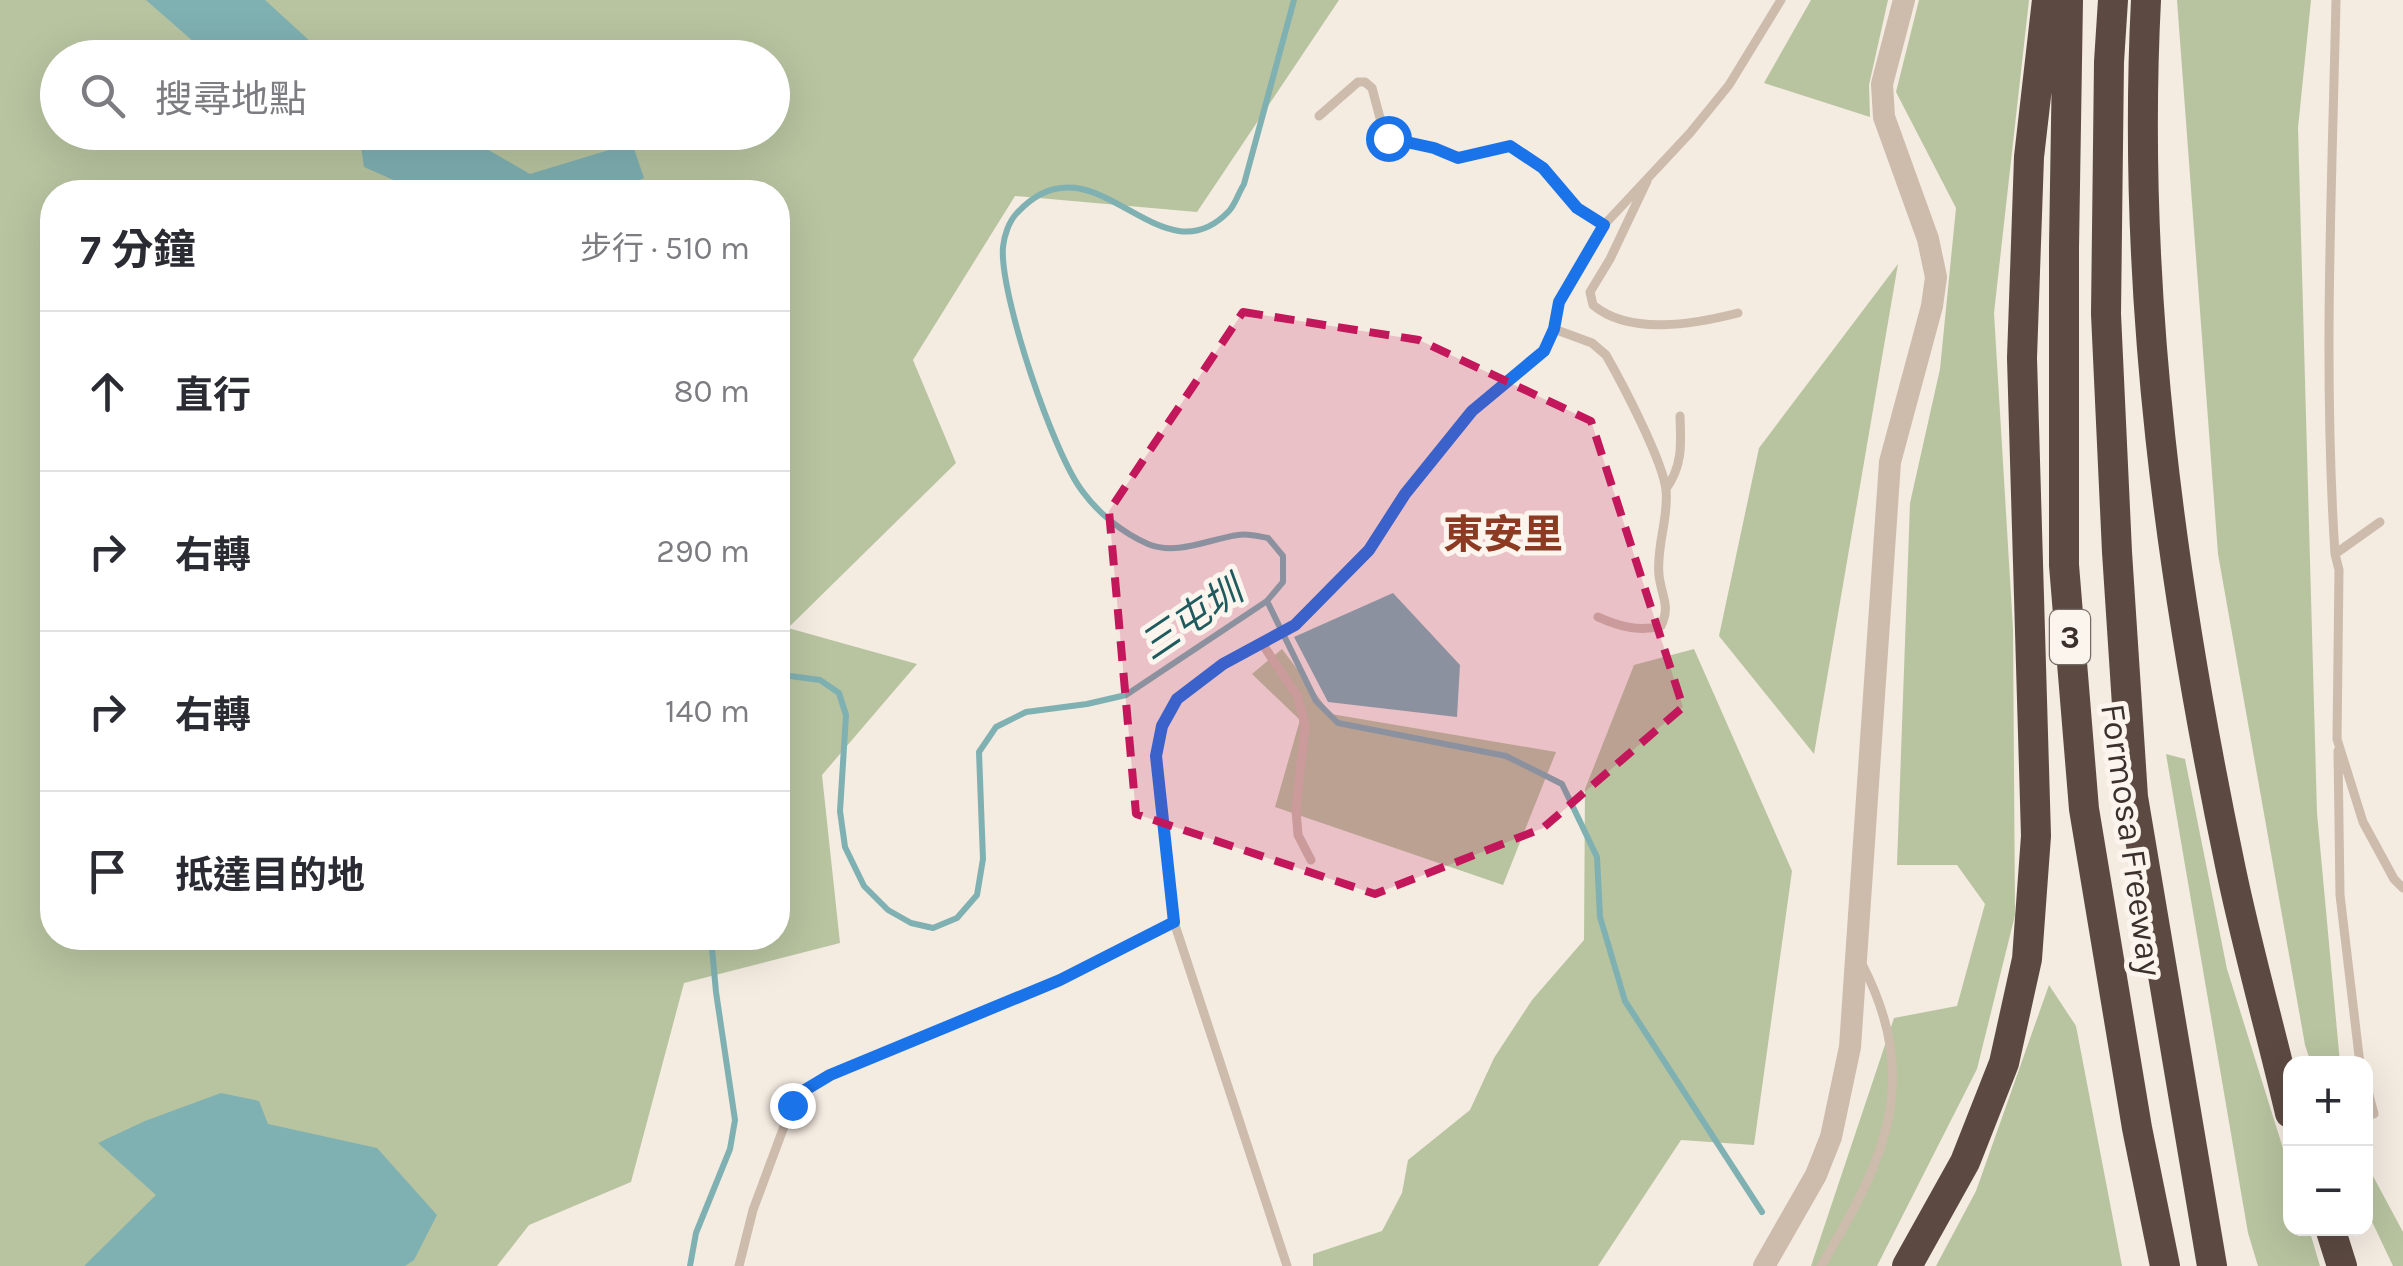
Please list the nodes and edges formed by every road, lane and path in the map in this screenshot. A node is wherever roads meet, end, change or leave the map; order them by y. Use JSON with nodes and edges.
{"nodes":[{"id":1,"x":1781,"y":0,"type":"edge"},
{"id":2,"x":1904,"y":0,"type":"edge"},
{"id":3,"x":2048,"y":0,"type":"edge"},
{"id":4,"x":2068,"y":0,"type":"edge"},
{"id":5,"x":2114,"y":0,"type":"edge"},
{"id":6,"x":2146,"y":0,"type":"edge"},
{"id":7,"x":2336,"y":0,"type":"edge"},
{"id":8,"x":1319,"y":116,"type":"dead end"},
{"id":9,"x":1650,"y":174,"type":"junction"},
{"id":10,"x":1604,"y":225,"type":"junction"},
{"id":11,"x":1738,"y":313,"type":"dead end"},
{"id":12,"x":1554,"y":329,"type":"junction"},
{"id":13,"x":1680,"y":416,"type":"dead end"},
{"id":14,"x":1666,"y":489,"type":"junction"},
{"id":15,"x":2380,"y":522,"type":"dead end"},
{"id":16,"x":2335,"y":554,"type":"junction"},
{"id":17,"x":1598,"y":617,"type":"dead end"},
{"id":18,"x":1261,"y":642,"type":"junction"},
{"id":19,"x":2338,"y":738,"type":"junction"},
{"id":20,"x":1311,"y":860,"type":"dead end"},
{"id":21,"x":2403,"y":888,"type":"edge"},
{"id":22,"x":1174,"y":922,"type":"junction"},
{"id":23,"x":1859,"y":957,"type":"junction"},
{"id":24,"x":2359,"y":1056,"type":"edge"},
{"id":25,"x":2283,"y":1083,"type":"edge"},
{"id":26,"x":2373,"y":1110,"type":"edge"},
{"id":27,"x":2374,"y":1114,"type":"dead end"},
{"id":28,"x":2333,"y":1236,"type":"edge"},
{"id":29,"x":739,"y":1266,"type":"edge"},
{"id":30,"x":1287,"y":1266,"type":"edge"},
{"id":31,"x":1764,"y":1266,"type":"edge"},
{"id":32,"x":1821,"y":1266,"type":"edge"},
{"id":33,"x":1907,"y":1266,"type":"edge"},
{"id":34,"x":2165,"y":1266,"type":"edge"},
{"id":35,"x":2212,"y":1266,"type":"edge"},
{"id":36,"x":2342,"y":1266,"type":"edge"}],
"edges":[{"from":1,"to":9,"type":"lane"},
{"from":2,"to":23,"type":"street"},
{"from":3,"to":33,"type":"highway"},
{"from":4,"to":34,"type":"highway","name":"Formosa Freeway","number":"3"},
{"from":5,"to":35,"type":"highway","name":"Formosa Freeway","number":"3"},
{"from":6,"to":25,"type":"highway"},
{"from":7,"to":16,"type":"lane"},
{"from":8,"to":10,"type":"lane"},
{"from":9,"to":10,"type":"lane"},
{"from":9,"to":11,"type":"lane"},
{"from":10,"to":12,"type":"lane"},
{"from":12,"to":14,"type":"lane"},
{"from":12,"to":18,"type":"lane"},
{"from":13,"to":14,"type":"lane"},
{"from":14,"to":17,"type":"lane"},
{"from":15,"to":16,"type":"lane"},
{"from":16,"to":19,"type":"lane"},
{"from":18,"to":20,"type":"lane"},
{"from":18,"to":22,"type":"lane"},
{"from":19,"to":21,"type":"lane"},
{"from":19,"to":24,"type":"lane"},
{"from":22,"to":29,"type":"lane"},
{"from":22,"to":30,"type":"lane"},
{"from":23,"to":31,"type":"street"},
{"from":23,"to":32,"type":"lane"},
{"from":26,"to":27,"type":"lane"},
{"from":28,"to":36,"type":"highway"}]}
